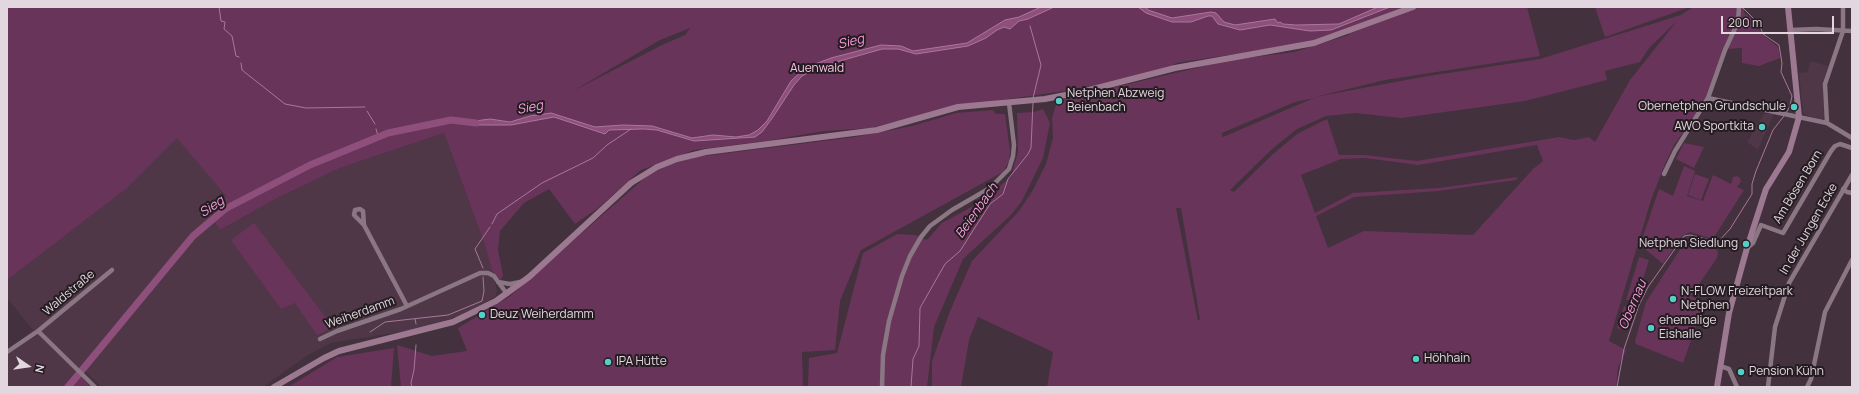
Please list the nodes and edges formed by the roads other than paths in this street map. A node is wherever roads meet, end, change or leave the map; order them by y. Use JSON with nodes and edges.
{"nodes":[{"id":1,"x":1413,"y":7,"type":"edge"},
{"id":2,"x":1739,"y":7,"type":"edge"},
{"id":3,"x":1788,"y":7,"type":"edge"},
{"id":4,"x":1843,"y":7,"type":"edge"},
{"id":5,"x":1791,"y":30,"type":"junction"},
{"id":6,"x":1843,"y":31,"type":"junction"},
{"id":7,"x":1852,"y":31,"type":"edge"},
{"id":8,"x":1708,"y":98,"type":"junction"},
{"id":9,"x":1009,"y":103,"type":"junction"},
{"id":10,"x":1799,"y":117,"type":"junction"},
{"id":11,"x":1827,"y":123,"type":"junction"},
{"id":12,"x":1852,"y":138,"type":"edge"},
{"id":13,"x":1852,"y":148,"type":"edge"},
{"id":14,"x":1664,"y":174,"type":"dead end"},
{"id":15,"x":1852,"y":175,"type":"edge"},
{"id":16,"x":1843,"y":189,"type":"junction"},
{"id":17,"x":1852,"y":193,"type":"edge"},
{"id":18,"x":364,"y":224,"type":"dead end"},
{"id":19,"x":1747,"y":248,"type":"junction"},
{"id":20,"x":1852,"y":260,"type":"edge"},
{"id":21,"x":112,"y":270,"type":"dead end"},
{"id":22,"x":525,"y":280,"type":"junction"},
{"id":23,"x":498,"y":281,"type":"junction"},
{"id":24,"x":507,"y":294,"type":"junction"},
{"id":25,"x":408,"y":306,"type":"junction"},
{"id":26,"x":38,"y":331,"type":"junction"},
{"id":27,"x":320,"y":339,"type":"dead end"},
{"id":28,"x":7,"y":352,"type":"edge"},
{"id":29,"x":1720,"y":366,"type":"junction"},
{"id":30,"x":1736,"y":386,"type":"edge"},
{"id":31,"x":95,"y":387,"type":"edge"},
{"id":32,"x":274,"y":387,"type":"edge"},
{"id":33,"x":882,"y":387,"type":"edge"},
{"id":34,"x":1717,"y":387,"type":"edge"},
{"id":35,"x":1768,"y":387,"type":"edge"},
{"id":36,"x":1807,"y":387,"type":"edge"}],
"edges":[{"from":1,"to":9,"type":"main road"},
{"from":2,"to":8,"type":"street"},
{"from":3,"to":5,"type":"main road"},
{"from":4,"to":6,"type":"street"},
{"from":5,"to":6,"type":"street"},
{"from":5,"to":10,"type":"main road"},
{"from":6,"to":7,"type":"street"},
{"from":6,"to":11,"type":"street"},
{"from":8,"to":10,"type":"street"},
{"from":8,"to":14,"type":"street"},
{"from":9,"to":22,"type":"main road"},
{"from":9,"to":33,"type":"street"},
{"from":10,"to":11,"type":"street"},
{"from":10,"to":19,"type":"main road"},
{"from":11,"to":12,"type":"street"},
{"from":13,"to":19,"type":"street","name":"Am Bösen Born"},
{"from":15,"to":16,"type":"street","name":"In der Jungen Ecke"},
{"from":16,"to":17,"type":"street"},
{"from":16,"to":35,"type":"street","name":"In der Jungen Ecke"},
{"from":18,"to":25,"type":"street","name":"Weiherdamm"},
{"from":19,"to":29,"type":"main road"},
{"from":20,"to":36,"type":"street"},
{"from":21,"to":26,"type":"street","name":"Waldstraße"},
{"from":22,"to":23,"type":"street","name":"Weiherdamm"},
{"from":22,"to":24,"type":"main road"},
{"from":23,"to":24,"type":"street"},
{"from":23,"to":25,"type":"street","name":"Weiherdamm"},
{"from":24,"to":32,"type":"main road"},
{"from":25,"to":27,"type":"street","name":"Weiherdamm"},
{"from":26,"to":28,"type":"street","name":"Waldstraße"},
{"from":26,"to":31,"type":"street","name":"Waldstraße"},
{"from":29,"to":30,"type":"street"},
{"from":29,"to":34,"type":"main road"}]}
